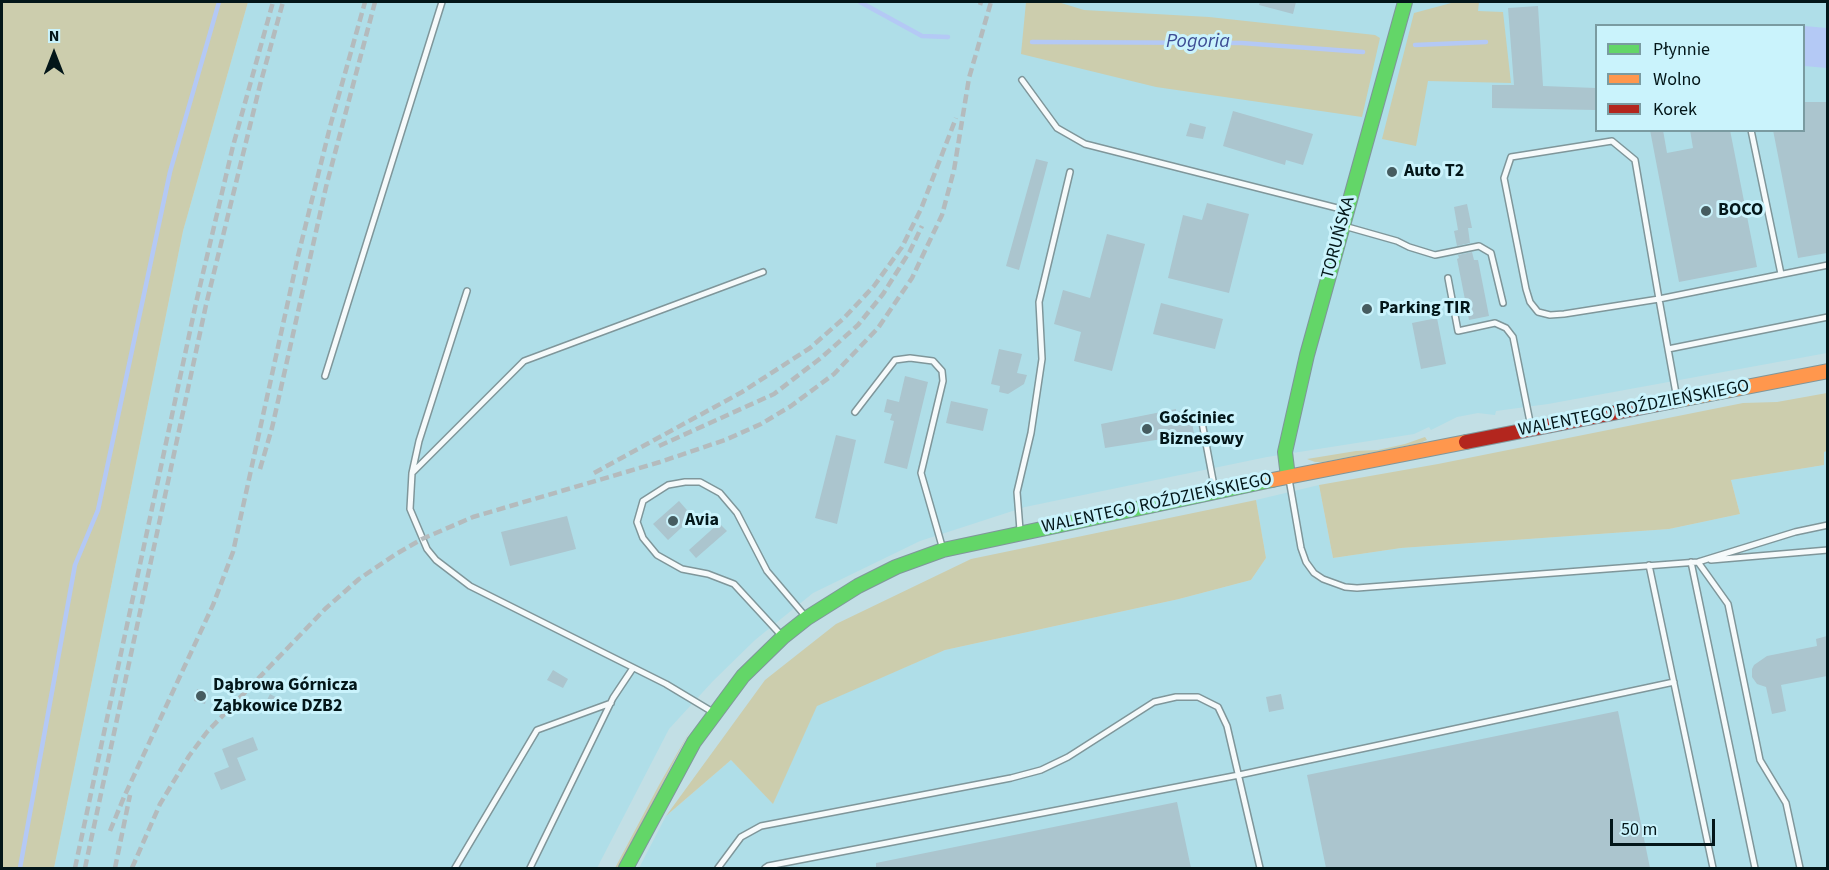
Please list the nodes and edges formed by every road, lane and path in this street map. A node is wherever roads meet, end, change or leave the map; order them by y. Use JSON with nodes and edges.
{"nodes":[{"id":1,"x":442,"y":2,"type":"edge"},
{"id":2,"x":1405,"y":2,"type":"edge"},
{"id":3,"x":1022,"y":80,"type":"dead end"},
{"id":4,"x":1751,"y":132,"type":"edge"},
{"id":5,"x":1070,"y":172,"type":"dead end"},
{"id":6,"x":1347,"y":210,"type":"junction"},
{"id":7,"x":1343,"y":226,"type":"junction"},
{"id":8,"x":1827,"y":265,"type":"edge"},
{"id":9,"x":763,"y":272,"type":"dead end"},
{"id":10,"x":1781,"y":274,"type":"junction"},
{"id":11,"x":1448,"y":278,"type":"dead end"},
{"id":12,"x":467,"y":291,"type":"dead end"},
{"id":13,"x":1659,"y":299,"type":"junction"},
{"id":14,"x":1503,"y":303,"type":"dead end"},
{"id":15,"x":1827,"y":317,"type":"edge"},
{"id":16,"x":1668,"y":350,"type":"junction"},
{"id":17,"x":1827,"y":371,"type":"edge"},
{"id":18,"x":325,"y":376,"type":"dead end"},
{"id":19,"x":1678,"y":401,"type":"junction"},
{"id":20,"x":855,"y":412,"type":"dead end"},
{"id":21,"x":1201,"y":417,"type":"dead end"},
{"id":22,"x":1532,"y":429,"type":"junction"},
{"id":23,"x":412,"y":473,"type":"junction"},
{"id":24,"x":1288,"y":477,"type":"junction"},
{"id":25,"x":1215,"y":492,"type":"junction"},
{"id":26,"x":1827,"y":525,"type":"edge"},
{"id":27,"x":1020,"y":532,"type":"junction"},
{"id":28,"x":943,"y":550,"type":"junction"},
{"id":29,"x":1827,"y":550,"type":"edge"},
{"id":30,"x":1698,"y":561,"type":"junction"},
{"id":31,"x":1691,"y":562,"type":"junction"},
{"id":32,"x":1649,"y":565,"type":"junction"},
{"id":33,"x":807,"y":618,"type":"junction"},
{"id":34,"x":783,"y":637,"type":"junction"},
{"id":35,"x":633,"y":668,"type":"junction"},
{"id":36,"x":1674,"y":682,"type":"junction"},
{"id":37,"x":610,"y":703,"type":"junction"},
{"id":38,"x":714,"y":713,"type":"junction"},
{"id":39,"x":1239,"y":775,"type":"junction"},
{"id":40,"x":455,"y":868,"type":"edge"},
{"id":41,"x":530,"y":868,"type":"edge"},
{"id":42,"x":626,"y":868,"type":"edge"},
{"id":43,"x":718,"y":868,"type":"edge"},
{"id":44,"x":765,"y":868,"type":"edge"},
{"id":45,"x":1260,"y":868,"type":"edge"},
{"id":46,"x":1713,"y":868,"type":"edge"},
{"id":47,"x":1755,"y":868,"type":"edge"},
{"id":48,"x":1800,"y":868,"type":"edge"}],
"edges":[{"from":1,"to":18,"type":"lane"},
{"from":2,"to":6,"type":"street","name":"TORUŃSKA"},
{"from":3,"to":6,"type":"lane"},
{"from":4,"to":10,"type":"lane"},
{"from":5,"to":27,"type":"lane"},
{"from":6,"to":7,"type":"street","name":"TORUŃSKA"},
{"from":7,"to":14,"type":"lane"},
{"from":7,"to":24,"type":"street","name":"TORUŃSKA"},
{"from":8,"to":10,"type":"lane"},
{"from":9,"to":23,"type":"lane"},
{"from":10,"to":13,"type":"lane"},
{"from":11,"to":22,"type":"lane"},
{"from":12,"to":23,"type":"lane"},
{"from":13,"to":13,"type":"lane"},
{"from":13,"to":16,"type":"lane"},
{"from":15,"to":16,"type":"lane"},
{"from":16,"to":19,"type":"lane"},
{"from":17,"to":19,"type":"street","name":"WALENTEGO ROŹDZIEŃSKIEGO"},
{"from":19,"to":22,"type":"street","name":"WALENTEGO ROŹDZIEŃSKIEGO"},
{"from":20,"to":28,"type":"lane"},
{"from":21,"to":25,"type":"lane"},
{"from":22,"to":24,"type":"street","name":"WALENTEGO ROŹDZIEŃSKIEGO"},
{"from":23,"to":35,"type":"lane"},
{"from":24,"to":25,"type":"street","name":"WALENTEGO ROŹDZIEŃSKIEGO"},
{"from":24,"to":32,"type":"lane"},
{"from":25,"to":27,"type":"street","name":"WALENTEGO ROŹDZIEŃSKIEGO"},
{"from":26,"to":30,"type":"lane"},
{"from":27,"to":28,"type":"street","name":"WALENTEGO ROŹDZIEŃSKIEGO"},
{"from":28,"to":33,"type":"street","name":"WALENTEGO ROŹDZIEŃSKIEGO"},
{"from":29,"to":30,"type":"lane"},
{"from":30,"to":31,"type":"lane"},
{"from":30,"to":48,"type":"lane"},
{"from":31,"to":32,"type":"lane"},
{"from":31,"to":47,"type":"lane"},
{"from":32,"to":36,"type":"lane"},
{"from":33,"to":34,"type":"street","name":"WALENTEGO ROŹDZIEŃSKIEGO"},
{"from":33,"to":34,"type":"lane"},
{"from":34,"to":38,"type":"street","name":"WALENTEGO ROŹDZIEŃSKIEGO"},
{"from":35,"to":37,"type":"lane"},
{"from":35,"to":38,"type":"lane"},
{"from":36,"to":39,"type":"lane"},
{"from":36,"to":46,"type":"lane"},
{"from":37,"to":40,"type":"lane"},
{"from":37,"to":41,"type":"lane"},
{"from":38,"to":42,"type":"street","name":"WALENTEGO ROŹDZIEŃSKIEGO"},
{"from":39,"to":43,"type":"lane"},
{"from":39,"to":44,"type":"lane"},
{"from":39,"to":45,"type":"lane"}]}
